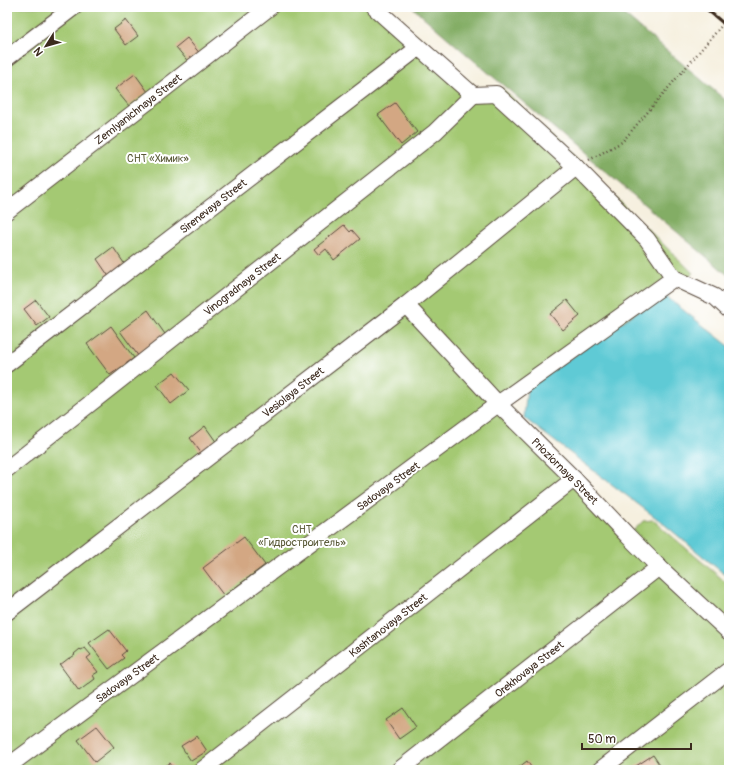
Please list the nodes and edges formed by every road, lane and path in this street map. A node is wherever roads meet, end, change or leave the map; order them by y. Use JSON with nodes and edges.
{"nodes":[{"id":1,"x":74,"y":7,"type":"edge"},
{"id":2,"x":270,"y":7,"type":"edge"},
{"id":3,"x":374,"y":7,"type":"edge"},
{"id":4,"x":729,"y":17,"type":"edge"},
{"id":5,"x":418,"y":48,"type":"junction"},
{"id":6,"x":7,"y":58,"type":"edge"},
{"id":7,"x":473,"y":96,"type":"junction"},
{"id":8,"x":576,"y":167,"type":"junction"},
{"id":9,"x":7,"y":211,"type":"edge"},
{"id":10,"x":674,"y":278,"type":"junction"},
{"id":11,"x":406,"y":305,"type":"junction"},
{"id":12,"x":729,"y":310,"type":"edge"},
{"id":13,"x":7,"y":364,"type":"edge"},
{"id":14,"x":498,"y":404,"type":"junction"},
{"id":15,"x":7,"y":468,"type":"edge"},
{"id":16,"x":574,"y":479,"type":"junction"},
{"id":17,"x":659,"y":567,"type":"junction"},
{"id":18,"x":7,"y":612,"type":"edge"},
{"id":19,"x":729,"y":632,"type":"edge"},
{"id":20,"x":729,"y":670,"type":"edge"},
{"id":21,"x":7,"y":767,"type":"edge"},
{"id":22,"x":202,"y":770,"type":"edge"},
{"id":23,"x":399,"y":770,"type":"edge"},
{"id":24,"x":600,"y":770,"type":"edge"}],
"edges":[{"from":1,"to":6,"type":"street"},
{"from":2,"to":9,"type":"street","name":"Zemlyanichnaya Street"},
{"from":3,"to":5,"type":"street"},
{"from":4,"to":8,"type":"path"},
{"from":5,"to":7,"type":"street"},
{"from":5,"to":13,"type":"street","name":"Sirenevaya Street"},
{"from":7,"to":8,"type":"street"},
{"from":7,"to":15,"type":"street","name":"Vinogradnaya Street"},
{"from":8,"to":10,"type":"street"},
{"from":8,"to":11,"type":"street","name":"Vesiolaya Street"},
{"from":10,"to":12,"type":"street"},
{"from":10,"to":14,"type":"street","name":"Sadovaya Street"},
{"from":11,"to":14,"type":"street","name":"Prioziornaya Street"},
{"from":11,"to":18,"type":"street","name":"Vesiolaya Street"},
{"from":14,"to":16,"type":"street","name":"Prioziornaya Street"},
{"from":14,"to":21,"type":"street","name":"Sadovaya Street"},
{"from":16,"to":17,"type":"street","name":"Prioziornaya Street"},
{"from":16,"to":22,"type":"street","name":"Kashtanovaya Street"},
{"from":17,"to":19,"type":"street","name":"Prioziornaya Street"},
{"from":17,"to":23,"type":"street","name":"Orekhovaya Street"},
{"from":20,"to":24,"type":"street"}]}
